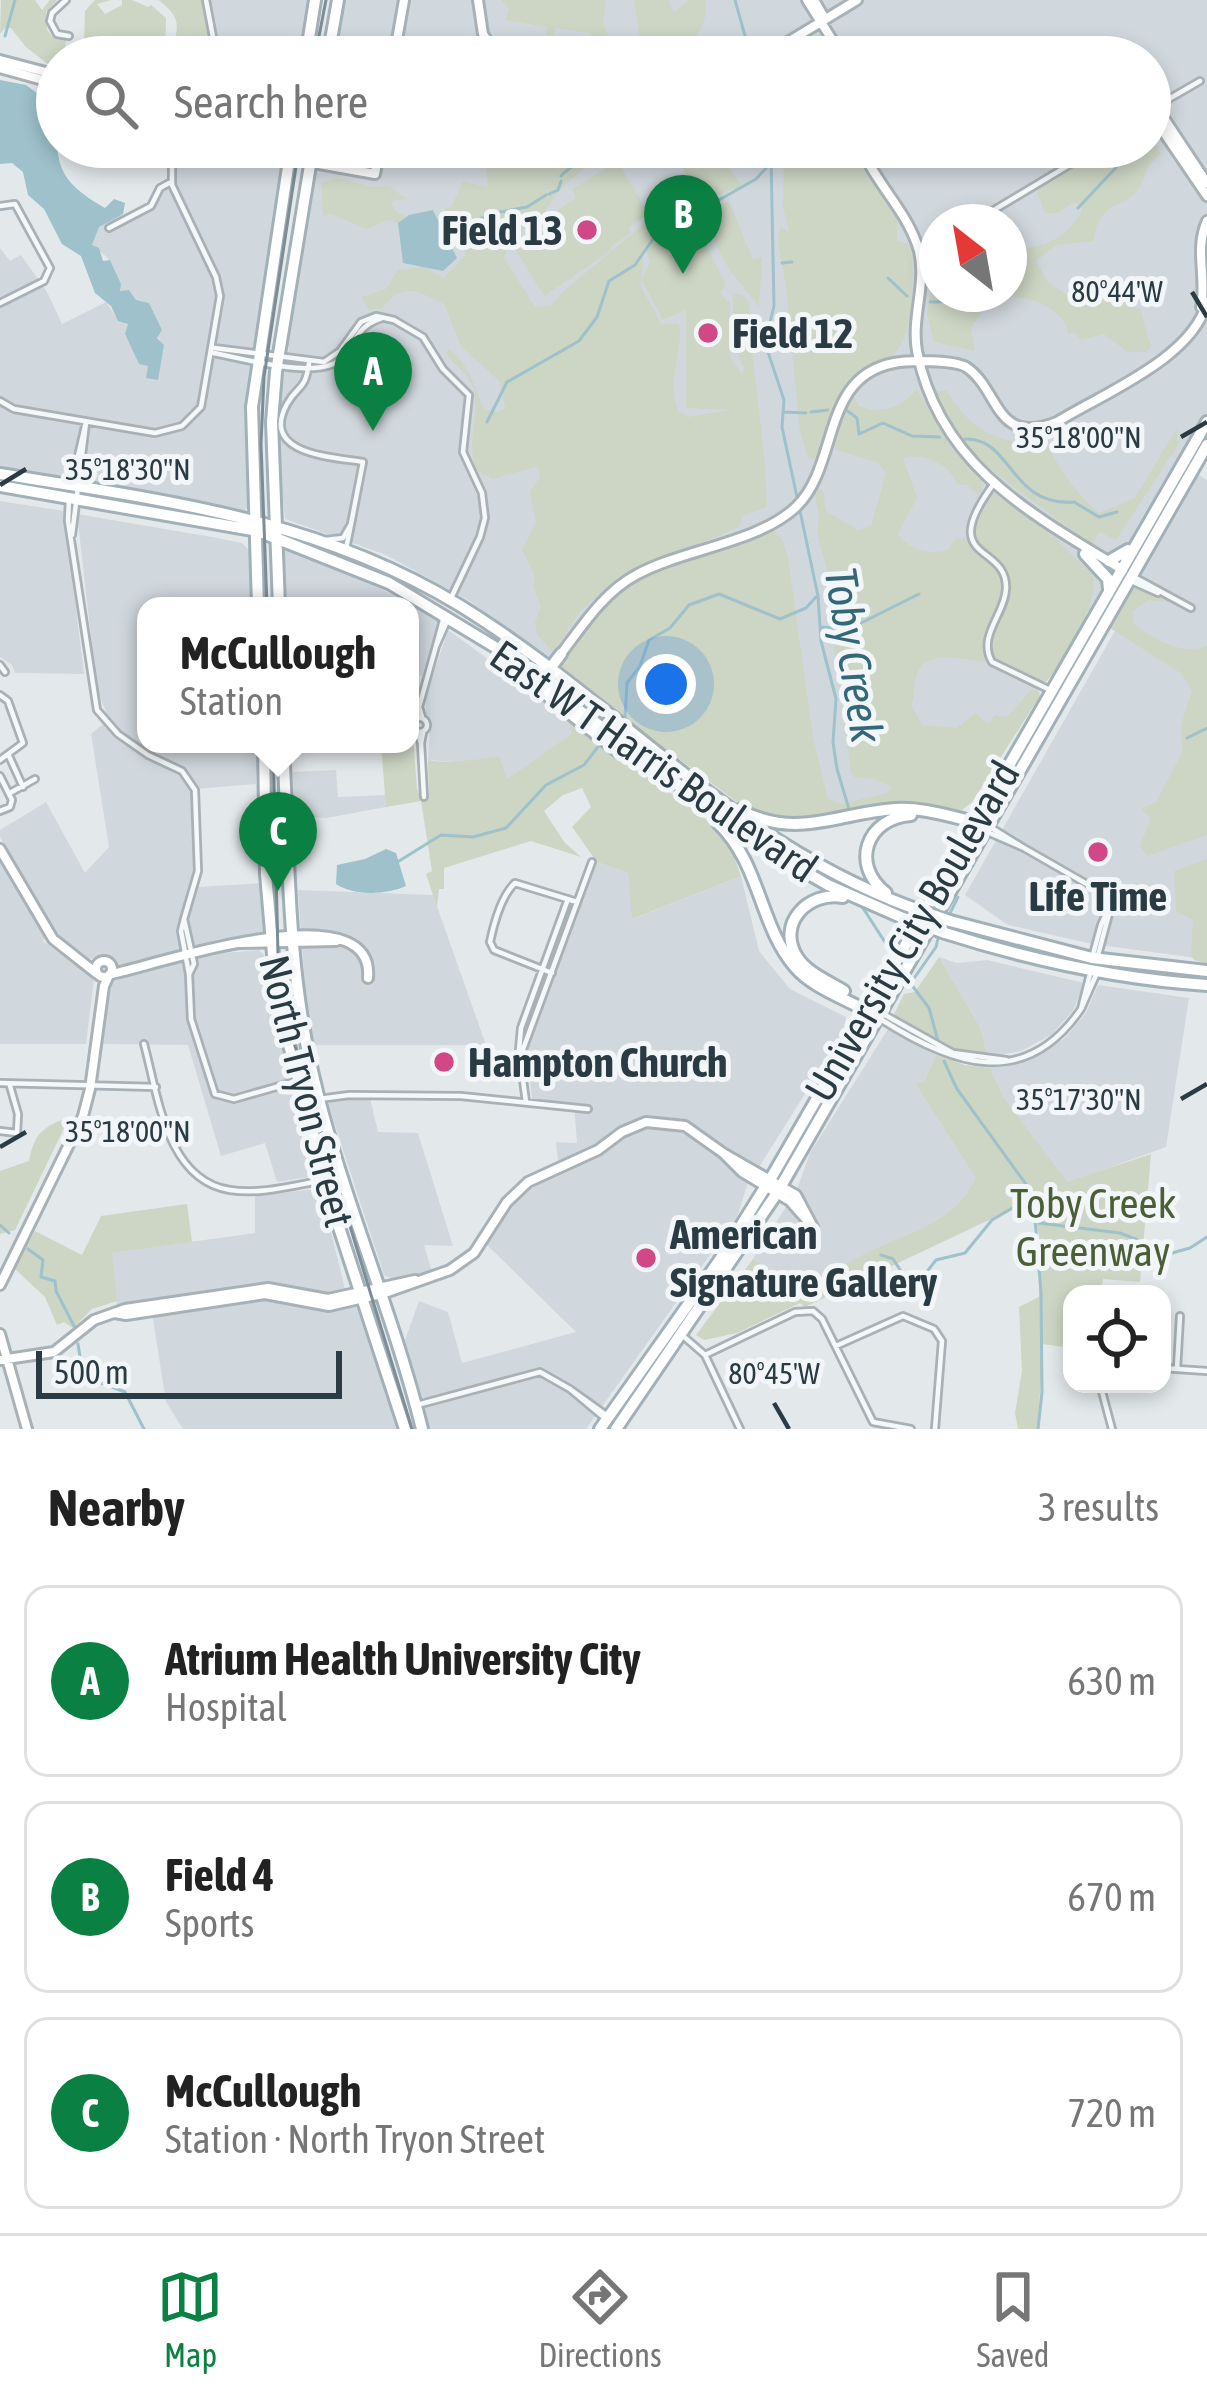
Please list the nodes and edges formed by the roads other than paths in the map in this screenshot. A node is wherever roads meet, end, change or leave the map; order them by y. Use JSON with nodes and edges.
{"nodes":[{"id":1,"x":66,"y":0,"type":"edge"},
{"id":2,"x":315,"y":0,"type":"edge"},
{"id":3,"x":338,"y":0,"type":"edge"},
{"id":4,"x":404,"y":0,"type":"edge"},
{"id":5,"x":478,"y":0,"type":"edge"},
{"id":6,"x":810,"y":0,"type":"edge"},
{"id":7,"x":857,"y":0,"type":"edge"},
{"id":8,"x":207,"y":3,"type":"edge"},
{"id":9,"x":823,"y":21,"type":"junction"},
{"id":10,"x":69,"y":36,"type":"dead end"},
{"id":11,"x":213,"y":36,"type":"edge"},
{"id":12,"x":309,"y":36,"type":"edge"},
{"id":13,"x":332,"y":36,"type":"edge"},
{"id":14,"x":398,"y":36,"type":"edge"},
{"id":15,"x":484,"y":36,"type":"edge"},
{"id":16,"x":798,"y":36,"type":"edge"},
{"id":17,"x":832,"y":36,"type":"edge"},
{"id":18,"x":0,"y":64,"type":"edge"},
{"id":19,"x":36,"y":73,"type":"edge"},
{"id":20,"x":1200,"y":81,"type":"dead end"},
{"id":21,"x":1171,"y":98,"type":"edge"},
{"id":22,"x":1171,"y":135,"type":"edge"},
{"id":23,"x":1171,"y":139,"type":"edge"},
{"id":24,"x":172,"y":168,"type":"edge"},
{"id":25,"x":288,"y":168,"type":"edge"},
{"id":26,"x":309,"y":168,"type":"edge"},
{"id":27,"x":875,"y":168,"type":"edge"},
{"id":28,"x":1065,"y":168,"type":"edge"},
{"id":29,"x":172,"y":182,"type":"junction"},
{"id":30,"x":1207,"y":183,"type":"edge"},
{"id":31,"x":1207,"y":196,"type":"edge"},
{"id":32,"x":1004,"y":204,"type":"edge"},
{"id":33,"x":0,"y":206,"type":"edge"},
{"id":34,"x":1207,"y":221,"type":"edge"},
{"id":35,"x":110,"y":228,"type":"dead end"},
{"id":36,"x":1207,"y":233,"type":"edge"},
{"id":37,"x":919,"y":247,"type":"edge"},
{"id":38,"x":1207,"y":267,"type":"edge"},
{"id":39,"x":919,"y":290,"type":"edge"},
{"id":40,"x":0,"y":302,"type":"edge"},
{"id":41,"x":1207,"y":302,"type":"edge"},
{"id":42,"x":213,"y":350,"type":"junction"},
{"id":43,"x":258,"y":357,"type":"junction"},
{"id":44,"x":277,"y":361,"type":"junction"},
{"id":45,"x":923,"y":361,"type":"junction"},
{"id":46,"x":309,"y":366,"type":"junction"},
{"id":47,"x":0,"y":401,"type":"edge"},
{"id":48,"x":86,"y":422,"type":"junction"},
{"id":49,"x":1207,"y":422,"type":"edge"},
{"id":50,"x":1207,"y":445,"type":"edge"},
{"id":51,"x":0,"y":474,"type":"edge"},
{"id":52,"x":995,"y":482,"type":"junction"},
{"id":53,"x":0,"y":486,"type":"edge"},
{"id":54,"x":74,"y":492,"type":"junction"},
{"id":55,"x":1154,"y":512,"type":"junction"},
{"id":56,"x":254,"y":524,"type":"junction"},
{"id":57,"x":351,"y":524,"type":"junction"},
{"id":58,"x":1053,"y":526,"type":"junction"},
{"id":59,"x":276,"y":533,"type":"junction"},
{"id":60,"x":1142,"y":533,"type":"junction"},
{"id":61,"x":316,"y":546,"type":"junction"},
{"id":62,"x":346,"y":549,"type":"junction"},
{"id":63,"x":1085,"y":554,"type":"junction"},
{"id":64,"x":1108,"y":562,"type":"junction"},
{"id":65,"x":1125,"y":575,"type":"junction"},
{"id":66,"x":380,"y":579,"type":"junction"},
{"id":67,"x":1109,"y":589,"type":"junction"},
{"id":68,"x":258,"y":597,"type":"edge"},
{"id":69,"x":279,"y":597,"type":"edge"},
{"id":70,"x":412,"y":597,"type":"edge"},
{"id":71,"x":450,"y":600,"type":"junction"},
{"id":72,"x":419,"y":601,"type":"edge"},
{"id":73,"x":1191,"y":608,"type":"dead end"},
{"id":74,"x":450,"y":618,"type":"junction"},
{"id":75,"x":515,"y":645,"type":"junction"},
{"id":76,"x":553,"y":663,"type":"junction"},
{"id":77,"x":0,"y":665,"type":"edge"},
{"id":78,"x":525,"y":670,"type":"junction"},
{"id":79,"x":5,"y":672,"type":"dead end"},
{"id":80,"x":1050,"y":690,"type":"junction"},
{"id":81,"x":0,"y":695,"type":"edge"},
{"id":82,"x":419,"y":707,"type":"joint"},
{"id":83,"x":425,"y":720,"type":"junction"},
{"id":84,"x":419,"y":722,"type":"edge"},
{"id":85,"x":419,"y":728,"type":"edge"},
{"id":86,"x":1028,"y":728,"type":"junction"},
{"id":87,"x":425,"y":730,"type":"junction"},
{"id":88,"x":1040,"y":735,"type":"junction"},
{"id":89,"x":419,"y":738,"type":"edge"},
{"id":90,"x":421,"y":743,"type":"junction"},
{"id":91,"x":137,"y":747,"type":"edge"},
{"id":92,"x":619,"y":752,"type":"dead end"},
{"id":93,"x":149,"y":753,"type":"edge"},
{"id":94,"x":265,"y":753,"type":"edge"},
{"id":95,"x":283,"y":753,"type":"edge"},
{"id":96,"x":9,"y":756,"type":"junction"},
{"id":97,"x":0,"y":760,"type":"edge"},
{"id":98,"x":0,"y":776,"type":"edge"},
{"id":99,"x":35,"y":779,"type":"dead end"},
{"id":100,"x":694,"y":783,"type":"junction"},
{"id":101,"x":22,"y":787,"type":"junction"},
{"id":102,"x":10,"y":793,"type":"junction"},
{"id":103,"x":424,"y":796,"type":"dead end"},
{"id":104,"x":695,"y":799,"type":"junction"},
{"id":105,"x":0,"y":811,"type":"edge"},
{"id":106,"x":951,"y":822,"type":"junction"},
{"id":107,"x":980,"y":826,"type":"junction"},
{"id":108,"x":0,"y":849,"type":"edge"},
{"id":109,"x":955,"y":857,"type":"junction"},
{"id":110,"x":592,"y":862,"type":"dead end"},
{"id":111,"x":568,"y":899,"type":"junction"},
{"id":112,"x":577,"y":902,"type":"junction"},
{"id":113,"x":863,"y":902,"type":"junction"},
{"id":114,"x":906,"y":912,"type":"junction"},
{"id":115,"x":947,"y":927,"type":"junction"},
{"id":116,"x":281,"y":941,"type":"junction"},
{"id":117,"x":189,"y":952,"type":"junction"},
{"id":118,"x":82,"y":962,"type":"junction"},
{"id":119,"x":1094,"y":965,"type":"junction"},
{"id":120,"x":107,"y":969,"type":"junction"},
{"id":121,"x":542,"y":969,"type":"junction"},
{"id":122,"x":1207,"y":971,"type":"edge"},
{"id":123,"x":552,"y":973,"type":"junction"},
{"id":124,"x":97,"y":974,"type":"junction"},
{"id":125,"x":368,"y":978,"type":"dead end"},
{"id":126,"x":883,"y":982,"type":"junction"},
{"id":127,"x":1207,"y":984,"type":"edge"},
{"id":128,"x":852,"y":999,"type":"junction"},
{"id":129,"x":873,"y":1011,"type":"junction"},
{"id":130,"x":855,"y":1029,"type":"junction"},
{"id":131,"x":143,"y":1044,"type":"dead end"},
{"id":132,"x":520,"y":1058,"type":"junction"},
{"id":133,"x":297,"y":1081,"type":"junction"},
{"id":134,"x":0,"y":1083,"type":"edge"},
{"id":135,"x":10,"y":1084,"type":"junction"},
{"id":136,"x":89,"y":1085,"type":"junction"},
{"id":137,"x":156,"y":1087,"type":"junction"},
{"id":138,"x":319,"y":1099,"type":"junction"},
{"id":139,"x":526,"y":1102,"type":"junction"},
{"id":140,"x":588,"y":1108,"type":"dead end"},
{"id":141,"x":0,"y":1131,"type":"edge"},
{"id":142,"x":325,"y":1180,"type":"junction"},
{"id":143,"x":773,"y":1186,"type":"junction"},
{"id":144,"x":41,"y":1198,"type":"junction"},
{"id":145,"x":0,"y":1274,"type":"edge"},
{"id":146,"x":0,"y":1285,"type":"edge"},
{"id":147,"x":371,"y":1292,"type":"junction"},
{"id":148,"x":695,"y":1295,"type":"junction"},
{"id":149,"x":1180,"y":1316,"type":"dead end"},
{"id":150,"x":0,"y":1334,"type":"edge"},
{"id":151,"x":682,"y":1335,"type":"junction"},
{"id":152,"x":836,"y":1346,"type":"junction"},
{"id":153,"x":705,"y":1355,"type":"junction"},
{"id":154,"x":3,"y":1360,"type":"edge"},
{"id":155,"x":1171,"y":1368,"type":"edge"},
{"id":156,"x":1177,"y":1369,"type":"junction"},
{"id":157,"x":1207,"y":1372,"type":"edge"},
{"id":158,"x":1102,"y":1393,"type":"edge"},
{"id":159,"x":416,"y":1406,"type":"junction"},
{"id":160,"x":608,"y":1424,"type":"edge"},
{"id":161,"x":29,"y":1429,"type":"edge"},
{"id":162,"x":405,"y":1429,"type":"edge"},
{"id":163,"x":422,"y":1429,"type":"edge"},
{"id":164,"x":740,"y":1429,"type":"edge"},
{"id":165,"x":911,"y":1429,"type":"edge"},
{"id":166,"x":935,"y":1429,"type":"edge"},
{"id":167,"x":1112,"y":1429,"type":"edge"}],
"edges":[{"from":1,"to":10,"type":"street"},
{"from":2,"to":12,"type":"main road"},
{"from":3,"to":13,"type":"main road"},
{"from":4,"to":14,"type":"street"},
{"from":5,"to":15,"type":"street"},
{"from":6,"to":9,"type":"street"},
{"from":7,"to":9,"type":"street"},
{"from":8,"to":11,"type":"street"},
{"from":9,"to":16,"type":"street"},
{"from":9,"to":17,"type":"street"},
{"from":18,"to":19,"type":"street"},
{"from":20,"to":21,"type":"street"},
{"from":22,"to":30,"type":"street"},
{"from":23,"to":31,"type":"street"},
{"from":24,"to":29,"type":"street"},
{"from":25,"to":43,"type":"main road"},
{"from":26,"to":44,"type":"main road"},
{"from":27,"to":37,"type":"street"},
{"from":28,"to":32,"type":"street"},
{"from":29,"to":35,"type":"street"},
{"from":29,"to":42,"type":"street"},
{"from":33,"to":40,"type":"street"},
{"from":34,"to":45,"type":"street"},
{"from":36,"to":38,"type":"street"},
{"from":39,"to":45,"type":"street"},
{"from":41,"to":45,"type":"street"},
{"from":42,"to":43,"type":"street"},
{"from":42,"to":48,"type":"street"},
{"from":43,"to":44,"type":"street"},
{"from":43,"to":56,"type":"main road"},
{"from":44,"to":46,"type":"street"},
{"from":44,"to":59,"type":"main road"},
{"from":45,"to":52,"type":"street"},
{"from":45,"to":76,"type":"street"},
{"from":46,"to":57,"type":"street"},
{"from":46,"to":71,"type":"street"},
{"from":47,"to":48,"type":"street"},
{"from":48,"to":54,"type":"street"},
{"from":49,"to":55,"type":"main road","name":"University City Boulevard"},
{"from":50,"to":65,"type":"main road","name":"University City Boulevard"},
{"from":51,"to":54,"type":"main road"},
{"from":52,"to":58,"type":"street"},
{"from":52,"to":80,"type":"street"},
{"from":53,"to":54,"type":"main road"},
{"from":54,"to":56,"type":"main road","name":"East W T Harris Boulevard"},
{"from":54,"to":91,"type":"street"},
{"from":55,"to":60,"type":"main road","name":"University City Boulevard"},
{"from":55,"to":65,"type":"main road"},
{"from":56,"to":59,"type":"main road","name":"East W T Harris Boulevard"},
{"from":56,"to":68,"type":"main road"},
{"from":57,"to":61,"type":"street"},
{"from":57,"to":62,"type":"street"},
{"from":58,"to":63,"type":"street"},
{"from":58,"to":64,"type":"street"},
{"from":59,"to":61,"type":"main road","name":"East W T Harris Boulevard"},
{"from":59,"to":69,"type":"main road"},
{"from":60,"to":64,"type":"main road"},
{"from":60,"to":65,"type":"main road","name":"University City Boulevard"},
{"from":61,"to":62,"type":"main road"},
{"from":61,"to":66,"type":"main road","name":"East W T Harris Boulevard"},
{"from":62,"to":71,"type":"main road","name":"East W T Harris Boulevard"},
{"from":63,"to":65,"type":"street"},
{"from":63,"to":67,"type":"main road"},
{"from":64,"to":65,"type":"street"},
{"from":65,"to":67,"type":"main road","name":"University City Boulevard"},
{"from":65,"to":73,"type":"street"},
{"from":65,"to":88,"type":"main road","name":"University City Boulevard"},
{"from":66,"to":70,"type":"main road","name":"East W T Harris Boulevard"},
{"from":66,"to":71,"type":"main road"},
{"from":67,"to":80,"type":"main road","name":"University City Boulevard"},
{"from":71,"to":75,"type":"main road","name":"East W T Harris Boulevard"},
{"from":72,"to":74,"type":"main road","name":"East W T Harris Boulevard"},
{"from":74,"to":75,"type":"main road"},
{"from":74,"to":76,"type":"main road"},
{"from":74,"to":78,"type":"main road","name":"East W T Harris Boulevard"},
{"from":74,"to":82,"type":"street"},
{"from":75,"to":76,"type":"main road","name":"East W T Harris Boulevard"},
{"from":76,"to":100,"type":"main road","name":"East W T Harris Boulevard"},
{"from":77,"to":79,"type":"street"},
{"from":78,"to":92,"type":"main road"},
{"from":78,"to":104,"type":"main road","name":"East W T Harris Boulevard"},
{"from":80,"to":86,"type":"main road","name":"University City Boulevard"},
{"from":81,"to":96,"type":"street"},
{"from":82,"to":83,"type":"street"},
{"from":83,"to":84,"type":"street"},
{"from":83,"to":87,"type":"street"},
{"from":85,"to":87,"type":"street"},
{"from":86,"to":88,"type":"street"},
{"from":86,"to":107,"type":"main road","name":"University City Boulevard"},
{"from":87,"to":90,"type":"street"},
{"from":88,"to":107,"type":"main road","name":"University City Boulevard"},
{"from":89,"to":90,"type":"street"},
{"from":90,"to":103,"type":"street"},
{"from":93,"to":117,"type":"street"},
{"from":94,"to":116,"type":"main road","name":"North Tryon Street"},
{"from":95,"to":116,"type":"main road","name":"North Tryon Street"},
{"from":96,"to":97,"type":"street"},
{"from":96,"to":101,"type":"street"},
{"from":98,"to":102,"type":"street"},
{"from":99,"to":101,"type":"street"},
{"from":100,"to":107,"type":"main road"},
{"from":100,"to":114,"type":"main road","name":"East W T Harris Boulevard"},
{"from":101,"to":102,"type":"street"},
{"from":102,"to":105,"type":"street"},
{"from":104,"to":113,"type":"main road","name":"East W T Harris Boulevard"},
{"from":104,"to":128,"type":"main road"},
{"from":106,"to":107,"type":"main road"},
{"from":106,"to":109,"type":"main road"},
{"from":106,"to":114,"type":"main road"},
{"from":107,"to":109,"type":"main road","name":"University City Boulevard"},
{"from":107,"to":119,"type":"street"},
{"from":107,"to":129,"type":"main road","name":"University City Boulevard"},
{"from":108,"to":118,"type":"street"},
{"from":109,"to":126,"type":"main road","name":"University City Boulevard"},
{"from":110,"to":112,"type":"street"},
{"from":111,"to":112,"type":"street"},
{"from":111,"to":121,"type":"street"},
{"from":111,"to":121,"type":"street"},
{"from":112,"to":123,"type":"street"},
{"from":113,"to":114,"type":"main road","name":"East W T Harris Boulevard"},
{"from":113,"to":128,"type":"main road"},
{"from":114,"to":115,"type":"main road","name":"East W T Harris Boulevard","bridge":true},
{"from":115,"to":119,"type":"main road","name":"East W T Harris Boulevard"},
{"from":115,"to":119,"type":"main road","name":"East W T Harris Boulevard"},
{"from":116,"to":117,"type":"street"},
{"from":116,"to":125,"type":"street"},
{"from":116,"to":133,"type":"main road","name":"North Tryon Street"},
{"from":116,"to":138,"type":"main road","name":"North Tryon Street"},
{"from":117,"to":120,"type":"street"},
{"from":117,"to":133,"type":"street"},
{"from":118,"to":120,"type":"street"},
{"from":118,"to":124,"type":"street"},
{"from":119,"to":122,"type":"main road","name":"East W T Harris Boulevard"},
{"from":119,"to":127,"type":"main road","name":"East W T Harris Boulevard"},
{"from":119,"to":129,"type":"street"},
{"from":120,"to":124,"type":"street"},
{"from":120,"to":136,"type":"street"},
{"from":121,"to":123,"type":"street"},
{"from":121,"to":132,"type":"street"},
{"from":123,"to":132,"type":"street"},
{"from":124,"to":136,"type":"street"},
{"from":126,"to":128,"type":"main road"},
{"from":126,"to":129,"type":"main road","name":"University City Boulevard"},
{"from":128,"to":129,"type":"main road"},
{"from":128,"to":130,"type":"main road"},
{"from":129,"to":130,"type":"main road","name":"University City Boulevard"},
{"from":129,"to":143,"type":"main road","name":"University City Boulevard"},
{"from":130,"to":143,"type":"main road","name":"University City Boulevard"},
{"from":131,"to":137,"type":"street"},
{"from":132,"to":139,"type":"street"},
{"from":133,"to":142,"type":"main road","name":"North Tryon Street"},
{"from":134,"to":135,"type":"street"},
{"from":135,"to":136,"type":"street"},
{"from":135,"to":141,"type":"street"},
{"from":136,"to":137,"type":"street"},
{"from":136,"to":144,"type":"street"},
{"from":137,"to":142,"type":"street"},
{"from":138,"to":139,"type":"street"},
{"from":138,"to":147,"type":"main road","name":"North Tryon Street"},
{"from":139,"to":140,"type":"street"},
{"from":142,"to":147,"type":"main road","name":"North Tryon Street"},
{"from":143,"to":143,"type":"street"},
{"from":143,"to":147,"type":"street"},
{"from":143,"to":148,"type":"main road","name":"University City Boulevard"},
{"from":143,"to":151,"type":"main road","name":"University City Boulevard"},
{"from":144,"to":145,"type":"street"},
{"from":144,"to":146,"type":"street"},
{"from":147,"to":154,"type":"street"},
{"from":147,"to":159,"type":"main road","name":"North Tryon Street"},
{"from":147,"to":162,"type":"main road","name":"North Tryon Street"},
{"from":148,"to":151,"type":"main road"},
{"from":148,"to":160,"type":"main road","name":"University City Boulevard"},
{"from":149,"to":156,"type":"street"},
{"from":150,"to":154,"type":"street"},
{"from":151,"to":153,"type":"street"},
{"from":151,"to":160,"type":"main road","name":"University City Boulevard"},
{"from":152,"to":153,"type":"street"},
{"from":152,"to":165,"type":"street"},
{"from":152,"to":166,"type":"street"},
{"from":153,"to":164,"type":"street"},
{"from":154,"to":161,"type":"street"},
{"from":155,"to":156,"type":"street"},
{"from":156,"to":157,"type":"street"},
{"from":158,"to":167,"type":"street"},
{"from":159,"to":160,"type":"street"},
{"from":159,"to":163,"type":"main road","name":"North Tryon Street"}]}
